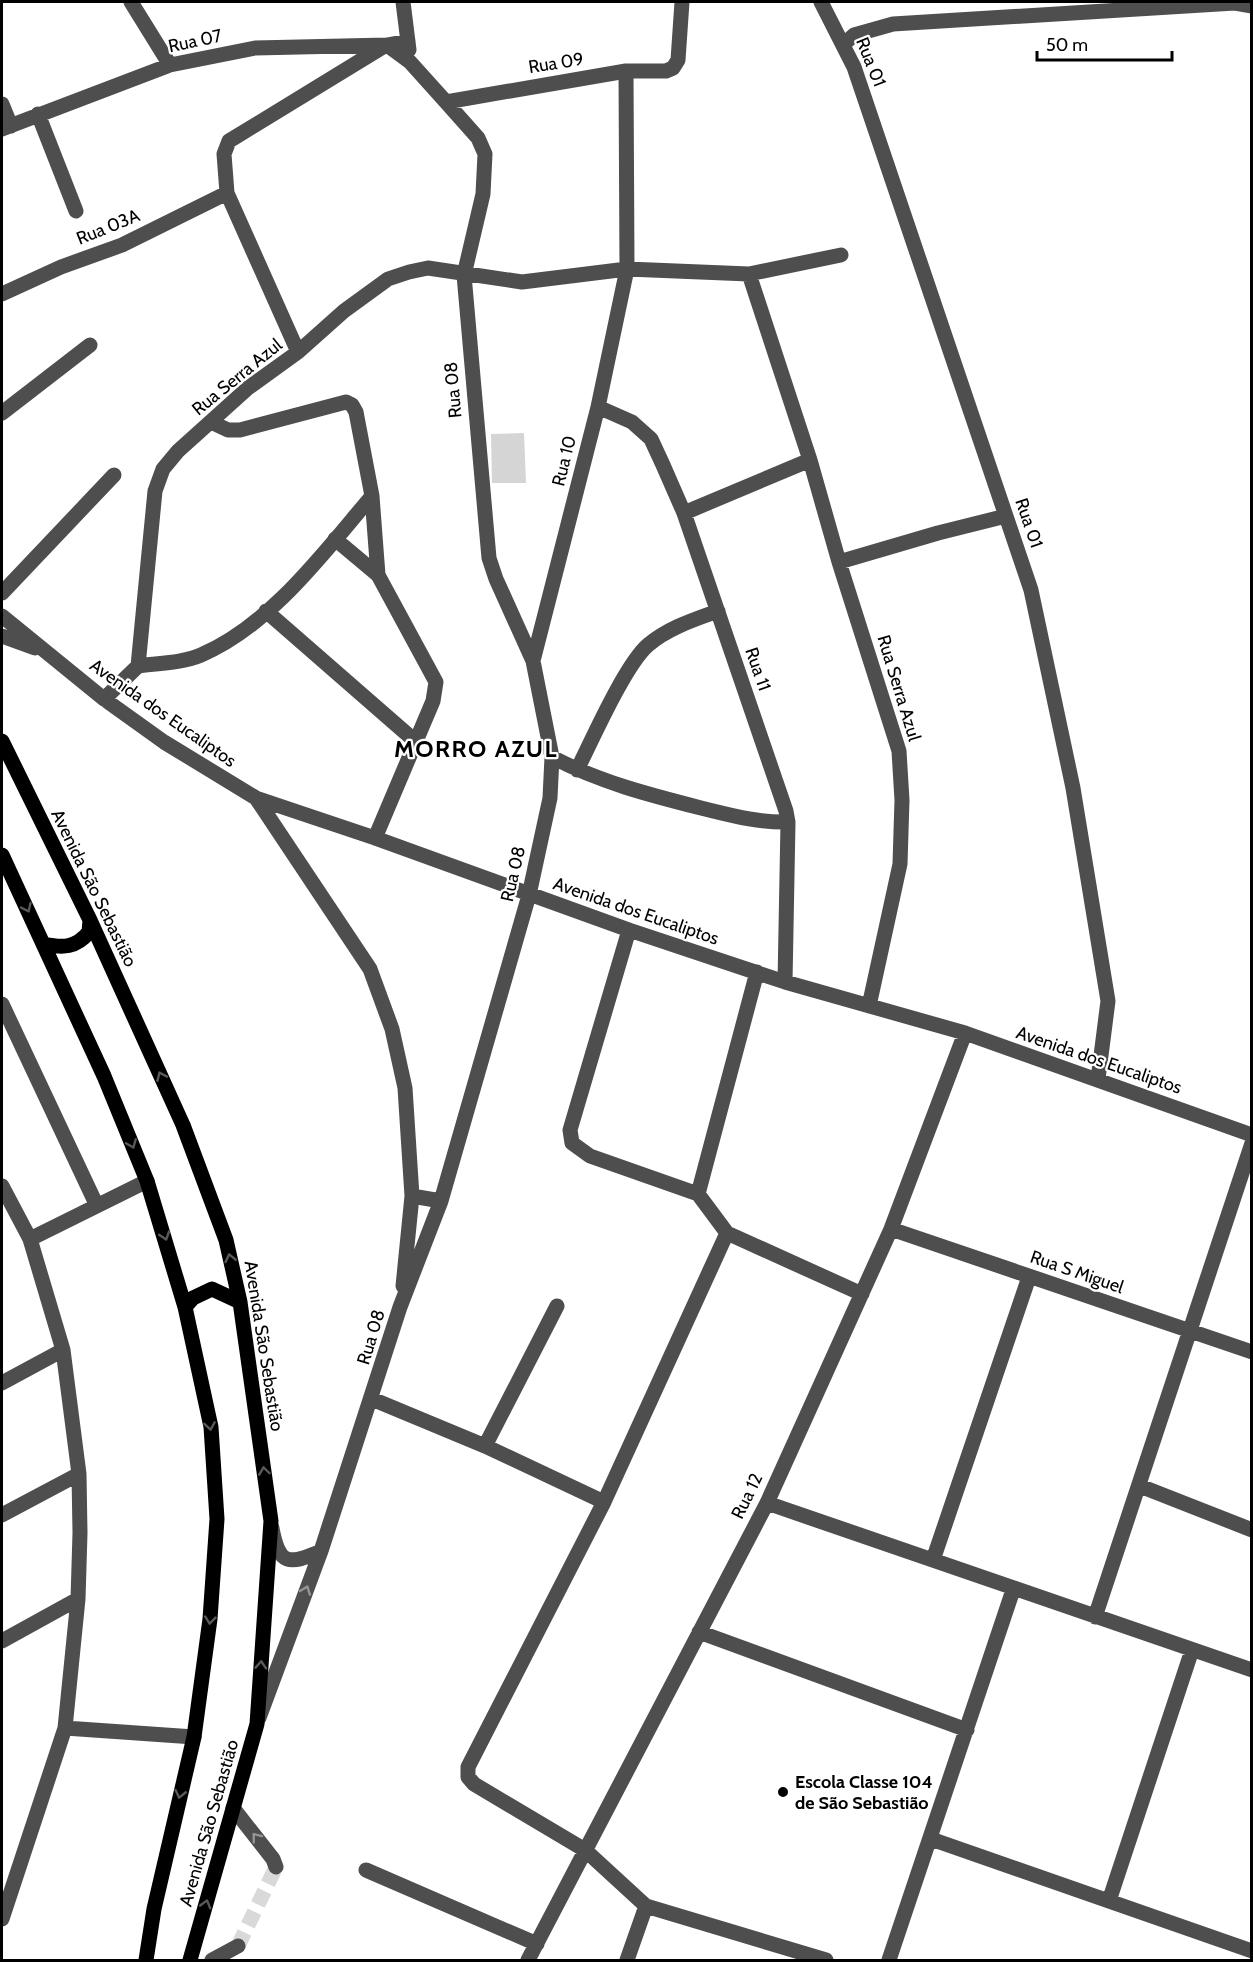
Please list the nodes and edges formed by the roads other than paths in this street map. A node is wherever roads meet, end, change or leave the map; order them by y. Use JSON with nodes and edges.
{"nodes":[{"id":1,"x":131,"y":2,"type":"edge"},
{"id":2,"x":403,"y":2,"type":"edge"},
{"id":3,"x":682,"y":2,"type":"edge"},
{"id":4,"x":821,"y":2,"type":"edge"},
{"id":5,"x":1236,"y":2,"type":"edge"},
{"id":6,"x":1186,"y":4,"type":"edge"},
{"id":7,"x":1251,"y":6,"type":"edge"},
{"id":8,"x":408,"y":41,"type":"junction"},
{"id":9,"x":844,"y":44,"type":"junction"},
{"id":10,"x":387,"y":45,"type":"junction"},
{"id":11,"x":410,"y":62,"type":"junction"},
{"id":12,"x":170,"y":65,"type":"junction"},
{"id":13,"x":626,"y":71,"type":"junction"},
{"id":14,"x":446,"y":102,"type":"junction"},
{"id":15,"x":2,"y":104,"type":"edge"},
{"id":16,"x":38,"y":114,"type":"junction"},
{"id":17,"x":6,"y":127,"type":"edge"},
{"id":18,"x":227,"y":194,"type":"junction"},
{"id":19,"x":76,"y":211,"type":"dead end"},
{"id":20,"x":841,"y":255,"type":"dead end"},
{"id":21,"x":627,"y":269,"type":"junction"},
{"id":22,"x":749,"y":274,"type":"junction"},
{"id":23,"x":464,"y":275,"type":"junction"},
{"id":24,"x":3,"y":289,"type":"edge"},
{"id":25,"x":90,"y":345,"type":"dead end"},
{"id":26,"x":298,"y":352,"type":"junction"},
{"id":27,"x":598,"y":407,"type":"junction"},
{"id":28,"x":2,"y":413,"type":"edge"},
{"id":29,"x":211,"y":422,"type":"junction"},
{"id":30,"x":810,"y":460,"type":"junction"},
{"id":31,"x":114,"y":475,"type":"dead end"},
{"id":32,"x":372,"y":496,"type":"junction"},
{"id":33,"x":684,"y":513,"type":"junction"},
{"id":34,"x":1006,"y":516,"type":"junction"},
{"id":35,"x":335,"y":539,"type":"junction"},
{"id":36,"x":839,"y":562,"type":"junction"},
{"id":37,"x":378,"y":575,"type":"junction"},
{"id":38,"x":2,"y":593,"type":"edge"},
{"id":39,"x":266,"y":611,"type":"junction"},
{"id":40,"x":718,"y":611,"type":"junction"},
{"id":41,"x":2,"y":616,"type":"edge"},
{"id":42,"x":2,"y":636,"type":"edge"},
{"id":43,"x":45,"y":651,"type":"junction"},
{"id":44,"x":533,"y":661,"type":"junction"},
{"id":45,"x":138,"y":666,"type":"junction"},
{"id":46,"x":104,"y":699,"type":"junction"},
{"id":47,"x":2,"y":741,"type":"edge"},
{"id":48,"x":415,"y":741,"type":"junction"},
{"id":49,"x":552,"y":757,"type":"junction"},
{"id":50,"x":577,"y":770,"type":"junction"},
{"id":51,"x":256,"y":798,"type":"junction"},
{"id":52,"x":788,"y":822,"type":"junction"},
{"id":53,"x":375,"y":838,"type":"junction"},
{"id":54,"x":2,"y":855,"type":"edge"},
{"id":55,"x":529,"y":895,"type":"junction"},
{"id":56,"x":90,"y":920,"type":"junction"},
{"id":57,"x":628,"y":930,"type":"junction"},
{"id":58,"x":44,"y":944,"type":"junction"},
{"id":59,"x":757,"y":972,"type":"junction"},
{"id":60,"x":785,"y":982,"type":"junction"},
{"id":61,"x":2,"y":1004,"type":"edge"},
{"id":62,"x":869,"y":1006,"type":"junction"},
{"id":63,"x":965,"y":1033,"type":"junction"},
{"id":64,"x":1098,"y":1079,"type":"junction"},
{"id":65,"x":1251,"y":1135,"type":"edge"},
{"id":66,"x":1251,"y":1143,"type":"edge"},
{"id":67,"x":147,"y":1181,"type":"junction"},
{"id":68,"x":2,"y":1186,"type":"edge"},
{"id":69,"x":698,"y":1194,"type":"junction"},
{"id":70,"x":412,"y":1196,"type":"junction"},
{"id":71,"x":441,"y":1201,"type":"junction"},
{"id":72,"x":97,"y":1206,"type":"junction"},
{"id":73,"x":891,"y":1229,"type":"junction"},
{"id":74,"x":728,"y":1233,"type":"junction"},
{"id":75,"x":30,"y":1239,"type":"junction"},
{"id":76,"x":1029,"y":1277,"type":"junction"},
{"id":77,"x":862,"y":1294,"type":"junction"},
{"id":78,"x":240,"y":1302,"type":"junction"},
{"id":79,"x":557,"y":1306,"type":"dead end"},
{"id":80,"x":185,"y":1307,"type":"junction"},
{"id":81,"x":400,"y":1307,"type":"junction"},
{"id":82,"x":1190,"y":1331,"type":"junction"},
{"id":83,"x":63,"y":1350,"type":"junction"},
{"id":84,"x":1251,"y":1352,"type":"edge"},
{"id":85,"x":2,"y":1383,"type":"edge"},
{"id":86,"x":372,"y":1399,"type":"junction"},
{"id":87,"x":485,"y":1446,"type":"junction"},
{"id":88,"x":79,"y":1474,"type":"junction"},
{"id":89,"x":1140,"y":1486,"type":"junction"},
{"id":90,"x":604,"y":1502,"type":"junction"},
{"id":91,"x":767,"y":1503,"type":"junction"},
{"id":92,"x":2,"y":1515,"type":"edge"},
{"id":93,"x":271,"y":1521,"type":"junction"},
{"id":94,"x":1251,"y":1530,"type":"edge"},
{"id":95,"x":321,"y":1551,"type":"junction"},
{"id":96,"x":933,"y":1560,"type":"junction"},
{"id":97,"x":1013,"y":1590,"type":"junction"},
{"id":98,"x":78,"y":1599,"type":"junction"},
{"id":99,"x":1095,"y":1617,"type":"junction"},
{"id":100,"x":699,"y":1632,"type":"junction"},
{"id":101,"x":2,"y":1641,"type":"edge"},
{"id":102,"x":1192,"y":1650,"type":"junction"},
{"id":103,"x":1251,"y":1670,"type":"edge"},
{"id":104,"x":257,"y":1724,"type":"junction"},
{"id":105,"x":65,"y":1728,"type":"junction"},
{"id":106,"x":967,"y":1730,"type":"junction"},
{"id":107,"x":194,"y":1737,"type":"junction"},
{"id":108,"x":233,"y":1808,"type":"junction"},
{"id":109,"x":931,"y":1839,"type":"junction"},
{"id":110,"x":585,"y":1850,"type":"junction"},
{"id":111,"x":276,"y":1867,"type":"dead end"},
{"id":112,"x":366,"y":1870,"type":"dead end"},
{"id":113,"x":1109,"y":1901,"type":"junction"},
{"id":114,"x":646,"y":1906,"type":"junction"},
{"id":115,"x":2,"y":1919,"type":"edge"},
{"id":116,"x":537,"y":1944,"type":"junction"},
{"id":117,"x":238,"y":1946,"type":"tunnel mouth"},
{"id":118,"x":1251,"y":1951,"type":"edge"},
{"id":119,"x":786,"y":1954,"type":"edge"},
{"id":120,"x":146,"y":1960,"type":"edge"},
{"id":121,"x":190,"y":1960,"type":"edge"},
{"id":122,"x":212,"y":1960,"type":"edge"},
{"id":123,"x":528,"y":1960,"type":"edge"},
{"id":124,"x":627,"y":1960,"type":"edge"},
{"id":125,"x":826,"y":1960,"type":"edge"},
{"id":126,"x":889,"y":1960,"type":"edge"}],
"edges":[{"from":1,"to":12,"type":"street"},
{"from":2,"to":8,"type":"street"},
{"from":3,"to":13,"type":"street","name":"Rua 09"},
{"from":4,"to":9,"type":"street","name":"Rua 01"},
{"from":5,"to":6,"type":"street"},
{"from":5,"to":7,"type":"street"},
{"from":6,"to":9,"type":"street"},
{"from":8,"to":10,"type":"street","name":"Rua 07"},
{"from":8,"to":11,"type":"street"},
{"from":9,"to":34,"type":"street","name":"Rua 01"},
{"from":10,"to":11,"type":"street","name":"Rua 08"},
{"from":10,"to":12,"type":"street","name":"Rua 07"},
{"from":10,"to":18,"type":"street"},
{"from":11,"to":14,"type":"street","name":"Rua 08"},
{"from":12,"to":16,"type":"street","name":"Rua 07"},
{"from":13,"to":14,"type":"street","name":"Rua 09"},
{"from":13,"to":21,"type":"street","name":"Rua 10"},
{"from":14,"to":23,"type":"street","name":"Rua 08"},
{"from":15,"to":17,"type":"street"},
{"from":16,"to":17,"type":"street","name":"Rua 07"},
{"from":16,"to":19,"type":"street"},
{"from":18,"to":24,"type":"street","name":"Rua 03A"},
{"from":18,"to":26,"type":"street"},
{"from":20,"to":22,"type":"street"},
{"from":21,"to":22,"type":"street"},
{"from":21,"to":23,"type":"street","name":"Rua Serra Azul"},
{"from":21,"to":27,"type":"street","name":"Rua 10"},
{"from":22,"to":30,"type":"street","name":"Rua Serra Azul"},
{"from":23,"to":26,"type":"street","name":"Rua Serra Azul"},
{"from":23,"to":44,"type":"street","name":"Rua 08"},
{"from":25,"to":28,"type":"street"},
{"from":26,"to":29,"type":"street","name":"Rua Serra Azul"},
{"from":27,"to":33,"type":"street","name":"Rua 11"},
{"from":27,"to":44,"type":"street","name":"Rua 10"},
{"from":29,"to":32,"type":"street"},
{"from":29,"to":45,"type":"street","name":"Rua Serra Azul"},
{"from":30,"to":33,"type":"street"},
{"from":30,"to":36,"type":"street","name":"Rua Serra Azul"},
{"from":31,"to":38,"type":"street"},
{"from":32,"to":35,"type":"street"},
{"from":32,"to":37,"type":"street"},
{"from":33,"to":40,"type":"street","name":"Rua 11"},
{"from":34,"to":36,"type":"street"},
{"from":34,"to":64,"type":"street","name":"Rua 01"},
{"from":35,"to":37,"type":"street"},
{"from":35,"to":39,"type":"street"},
{"from":36,"to":62,"type":"street","name":"Rua Serra Azul"},
{"from":37,"to":48,"type":"street"},
{"from":39,"to":45,"type":"street"},
{"from":39,"to":48,"type":"street"},
{"from":40,"to":50,"type":"street"},
{"from":40,"to":52,"type":"street","name":"Rua 11"},
{"from":41,"to":43,"type":"street"},
{"from":42,"to":43,"type":"street"},
{"from":43,"to":46,"type":"street","name":"Avenida dos Eucaliptos"},
{"from":44,"to":49,"type":"street","name":"Rua 08"},
{"from":45,"to":46,"type":"street"},
{"from":46,"to":51,"type":"street","name":"Avenida dos Eucaliptos"},
{"from":47,"to":56,"type":"main road","name":"Avenida São Sebastião"},
{"from":48,"to":53,"type":"street"},
{"from":49,"to":50,"type":"street"},
{"from":49,"to":55,"type":"street","name":"Rua 08"},
{"from":50,"to":52,"type":"street"},
{"from":51,"to":53,"type":"street","name":"Avenida dos Eucaliptos"},
{"from":51,"to":70,"type":"street"},
{"from":52,"to":60,"type":"street","name":"Rua 11"},
{"from":53,"to":55,"type":"street","name":"Avenida dos Eucaliptos"},
{"from":54,"to":58,"type":"main road","name":"Avenida São Sebastião","one_way":true},
{"from":55,"to":57,"type":"street","name":"Avenida dos Eucaliptos"},
{"from":55,"to":71,"type":"street","name":"Rua 08"},
{"from":56,"to":58,"type":"main road"},
{"from":78,"to":56,"type":"main road","name":"Avenida São Sebastião","one_way":true},
{"from":57,"to":59,"type":"street","name":"Avenida dos Eucaliptos"},
{"from":57,"to":69,"type":"street"},
{"from":58,"to":67,"type":"main road","name":"Avenida São Sebastião","one_way":true},
{"from":59,"to":60,"type":"street","name":"Avenida dos Eucaliptos"},
{"from":59,"to":69,"type":"street"},
{"from":60,"to":62,"type":"street","name":"Avenida dos Eucaliptos"},
{"from":61,"to":72,"type":"street"},
{"from":62,"to":63,"type":"street","name":"Avenida dos Eucaliptos"},
{"from":63,"to":64,"type":"street","name":"Avenida dos Eucaliptos"},
{"from":63,"to":73,"type":"street","name":"Rua 12"},
{"from":64,"to":65,"type":"street","name":"Avenida dos Eucaliptos"},
{"from":66,"to":82,"type":"street"},
{"from":67,"to":72,"type":"street"},
{"from":67,"to":80,"type":"main road","name":"Avenida São Sebastião","one_way":true},
{"from":68,"to":75,"type":"street"},
{"from":69,"to":74,"type":"street"},
{"from":70,"to":71,"type":"street"},
{"from":70,"to":81,"type":"street"},
{"from":71,"to":81,"type":"street","name":"Rua 08"},
{"from":72,"to":75,"type":"street"},
{"from":73,"to":76,"type":"street","name":"Rua S Miguel"},
{"from":73,"to":77,"type":"street","name":"Rua 12"},
{"from":74,"to":77,"type":"street"},
{"from":74,"to":90,"type":"street"},
{"from":75,"to":83,"type":"street"},
{"from":76,"to":82,"type":"street","name":"Rua S Miguel"},
{"from":76,"to":96,"type":"street"},
{"from":77,"to":91,"type":"street","name":"Rua 12"},
{"from":78,"to":80,"type":"main road"},
{"from":93,"to":78,"type":"main road","name":"Avenida São Sebastião","one_way":true},
{"from":79,"to":87,"type":"street"},
{"from":80,"to":107,"type":"main road","name":"Avenida São Sebastião","one_way":true},
{"from":81,"to":86,"type":"street","name":"Rua 08"},
{"from":82,"to":84,"type":"street","name":"Rua S Miguel"},
{"from":82,"to":89,"type":"street"},
{"from":83,"to":85,"type":"street"},
{"from":83,"to":88,"type":"street"},
{"from":86,"to":87,"type":"street"},
{"from":86,"to":95,"type":"street","name":"Rua 08"},
{"from":87,"to":90,"type":"street"},
{"from":88,"to":92,"type":"street"},
{"from":88,"to":98,"type":"street"},
{"from":89,"to":94,"type":"street"},
{"from":89,"to":99,"type":"street"},
{"from":90,"to":110,"type":"street"},
{"from":91,"to":96,"type":"street"},
{"from":91,"to":100,"type":"street","name":"Rua 12"},
{"from":93,"to":95,"type":"street"},
{"from":104,"to":93,"type":"main road","name":"Avenida São Sebastião","one_way":true},
{"from":104,"to":95,"type":"street","name":"Rua 08","one_way":true},
{"from":96,"to":97,"type":"street"},
{"from":97,"to":99,"type":"street"},
{"from":97,"to":106,"type":"street"},
{"from":98,"to":101,"type":"street"},
{"from":98,"to":105,"type":"street"},
{"from":99,"to":102,"type":"street"},
{"from":100,"to":106,"type":"street"},
{"from":100,"to":110,"type":"street","name":"Rua 12"},
{"from":102,"to":103,"type":"street"},
{"from":102,"to":113,"type":"street"},
{"from":104,"to":108,"type":"main road","name":"Avenida São Sebastião"},
{"from":105,"to":107,"type":"street"},
{"from":105,"to":115,"type":"street"},
{"from":106,"to":109,"type":"street"},
{"from":107,"to":120,"type":"main road","name":"Avenida São Sebastião","one_way":true},
{"from":111,"to":108,"type":"street","one_way":true},
{"from":121,"to":108,"type":"main road","name":"Avenida São Sebastião","one_way":true},
{"from":109,"to":113,"type":"street"},
{"from":109,"to":126,"type":"street"},
{"from":110,"to":114,"type":"street"},
{"from":110,"to":116,"type":"street","name":"Rua 12"},
{"from":112,"to":116,"type":"street"},
{"from":113,"to":118,"type":"street"},
{"from":114,"to":119,"type":"street"},
{"from":114,"to":124,"type":"street"},
{"from":116,"to":123,"type":"street","name":"Rua 12"},
{"from":117,"to":122,"type":"street"},
{"from":119,"to":125,"type":"street"}]}
